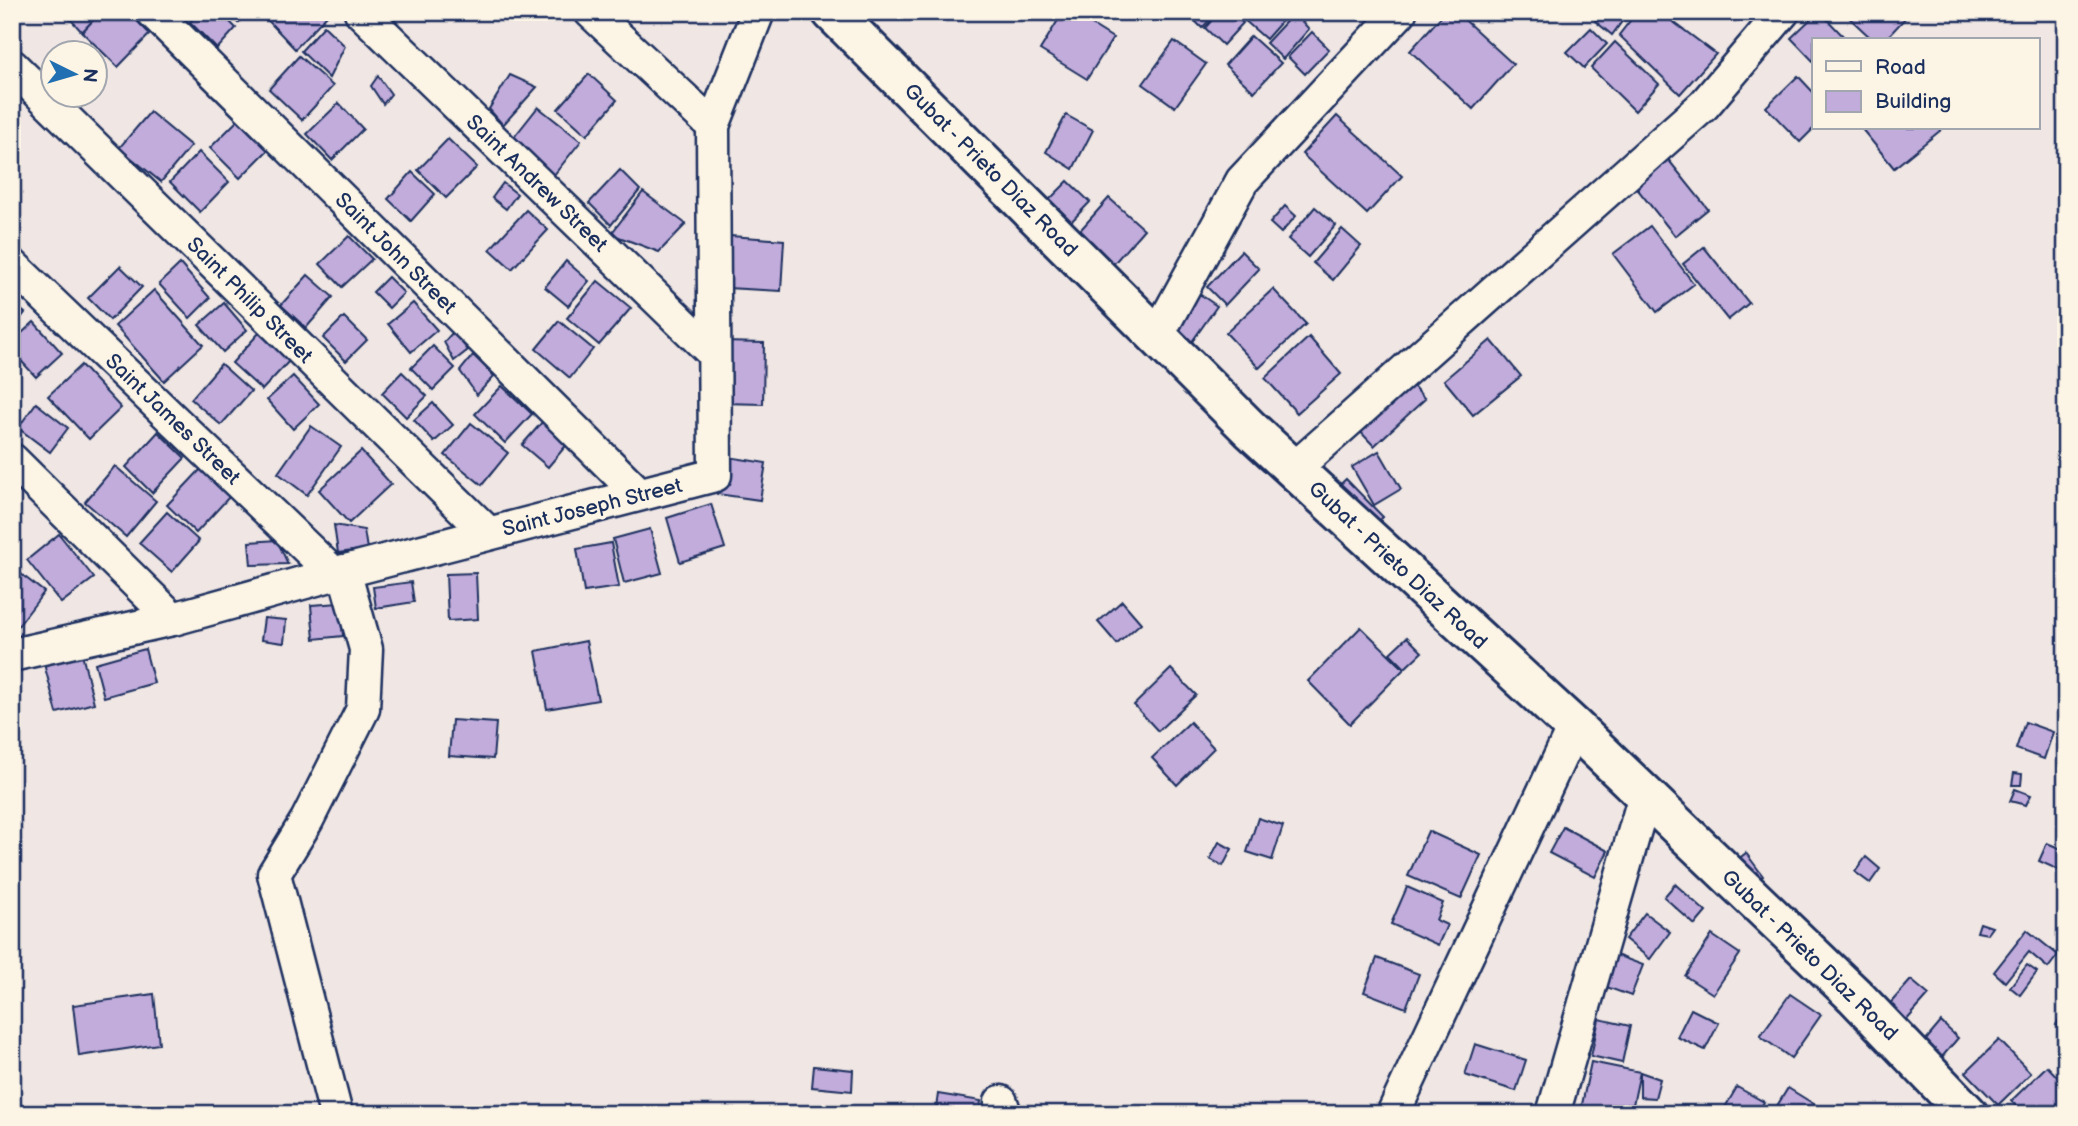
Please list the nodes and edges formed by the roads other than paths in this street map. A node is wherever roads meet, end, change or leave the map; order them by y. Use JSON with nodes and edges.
{"nodes":[{"id":1,"x":153,"y":12,"type":"edge"},
{"id":2,"x":361,"y":12,"type":"edge"},
{"id":3,"x":591,"y":12,"type":"edge"},
{"id":4,"x":758,"y":12,"type":"edge"},
{"id":5,"x":832,"y":12,"type":"edge"},
{"id":6,"x":1400,"y":12,"type":"edge"},
{"id":7,"x":1783,"y":12,"type":"edge"},
{"id":8,"x":12,"y":66,"type":"edge"},
{"id":9,"x":713,"y":126,"type":"junction"},
{"id":10,"x":12,"y":265,"type":"edge"},
{"id":11,"x":1157,"y":336,"type":"junction"},
{"id":12,"x":713,"y":353,"type":"junction"},
{"id":13,"x":12,"y":460,"type":"edge"},
{"id":14,"x":1294,"y":469,"type":"junction"},
{"id":15,"x":639,"y":495,"type":"junction"},
{"id":16,"x":488,"y":533,"type":"junction"},
{"id":17,"x":339,"y":573,"type":"junction"},
{"id":18,"x":173,"y":619,"type":"junction"},
{"id":19,"x":12,"y":654,"type":"edge"},
{"id":20,"x":1574,"y":727,"type":"junction"},
{"id":21,"x":1645,"y":795,"type":"junction"},
{"id":22,"x":337,"y":1114,"type":"edge"},
{"id":23,"x":1393,"y":1114,"type":"edge"},
{"id":24,"x":1553,"y":1114,"type":"edge"},
{"id":25,"x":1968,"y":1114,"type":"edge"}],
"edges":[{"from":1,"to":15,"type":"street","name":"Saint John Street"},
{"from":2,"to":12,"type":"street","name":"Saint Andrew Street"},
{"from":3,"to":9,"type":"street"},
{"from":4,"to":9,"type":"street","name":"Saint Joseph Street"},
{"from":5,"to":11,"type":"main road","name":"Gubat - Prieto Diaz Road"},
{"from":6,"to":11,"type":"street"},
{"from":7,"to":14,"type":"street"},
{"from":8,"to":16,"type":"street","name":"Saint Philip Street"},
{"from":9,"to":12,"type":"street","name":"Saint Joseph Street"},
{"from":10,"to":17,"type":"street","name":"Saint James Street"},
{"from":11,"to":14,"type":"main road","name":"Gubat - Prieto Diaz Road"},
{"from":12,"to":15,"type":"street","name":"Saint Joseph Street"},
{"from":13,"to":18,"type":"street"},
{"from":14,"to":20,"type":"main road","name":"Gubat - Prieto Diaz Road"},
{"from":15,"to":16,"type":"street","name":"Saint Joseph Street"},
{"from":16,"to":17,"type":"street","name":"Saint Joseph Street"},
{"from":17,"to":18,"type":"street","name":"Saint Joseph Street"},
{"from":17,"to":22,"type":"street"},
{"from":18,"to":19,"type":"street","name":"Saint Joseph Street"},
{"from":20,"to":21,"type":"main road","name":"Gubat - Prieto Diaz Road"},
{"from":20,"to":23,"type":"street"},
{"from":21,"to":24,"type":"street"},
{"from":21,"to":25,"type":"main road","name":"Gubat - Prieto Diaz Road"}]}
